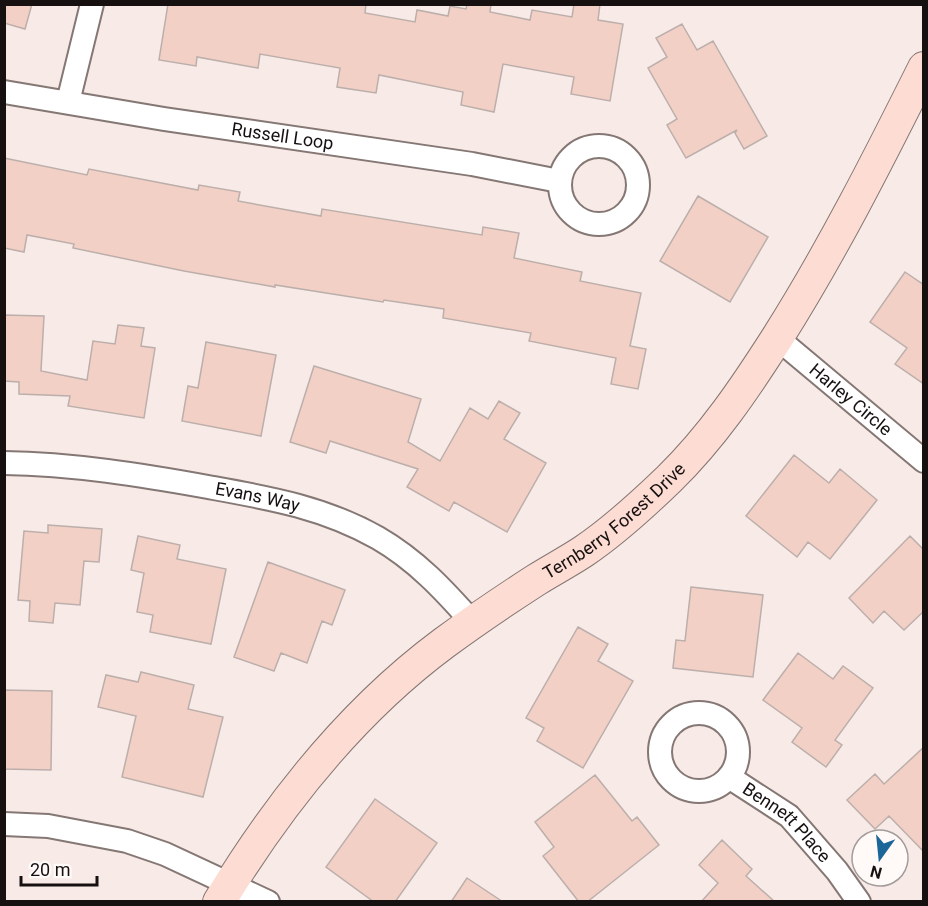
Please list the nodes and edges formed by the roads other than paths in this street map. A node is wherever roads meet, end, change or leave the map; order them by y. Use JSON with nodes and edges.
{"nodes":[{"id":1,"x":92,"y":4,"type":"edge"},
{"id":2,"x":924,"y":69,"type":"edge"},
{"id":3,"x":4,"y":92,"type":"edge"},
{"id":4,"x":68,"y":102,"type":"junction"},
{"id":5,"x":559,"y":181,"type":"dead end"},
{"id":6,"x":777,"y":338,"type":"junction"},
{"id":7,"x":924,"y":460,"type":"edge"},
{"id":8,"x":4,"y":463,"type":"edge"},
{"id":9,"x":472,"y":623,"type":"junction"},
{"id":10,"x":729,"y":777,"type":"dead end"},
{"id":11,"x":4,"y":824,"type":"edge"},
{"id":12,"x":225,"y":893,"type":"edge"},
{"id":13,"x":268,"y":902,"type":"edge"},
{"id":14,"x":859,"y":902,"type":"edge"}],
"edges":[{"from":1,"to":4,"type":"street"},
{"from":2,"to":6,"type":"street","name":"Ternberry Forest Drive"},
{"from":3,"to":4,"type":"street","name":"Russell Loop"},
{"from":4,"to":5,"type":"street","name":"Russell Loop"},
{"from":6,"to":7,"type":"street","name":"Harley Circle"},
{"from":6,"to":9,"type":"street","name":"Ternberry Forest Drive"},
{"from":8,"to":9,"type":"street","name":"Evans Way"},
{"from":9,"to":12,"type":"street","name":"Ternberry Forest Drive"},
{"from":10,"to":14,"type":"street","name":"Bennett Place"},
{"from":11,"to":12,"type":"street"},
{"from":12,"to":13,"type":"street"}]}
